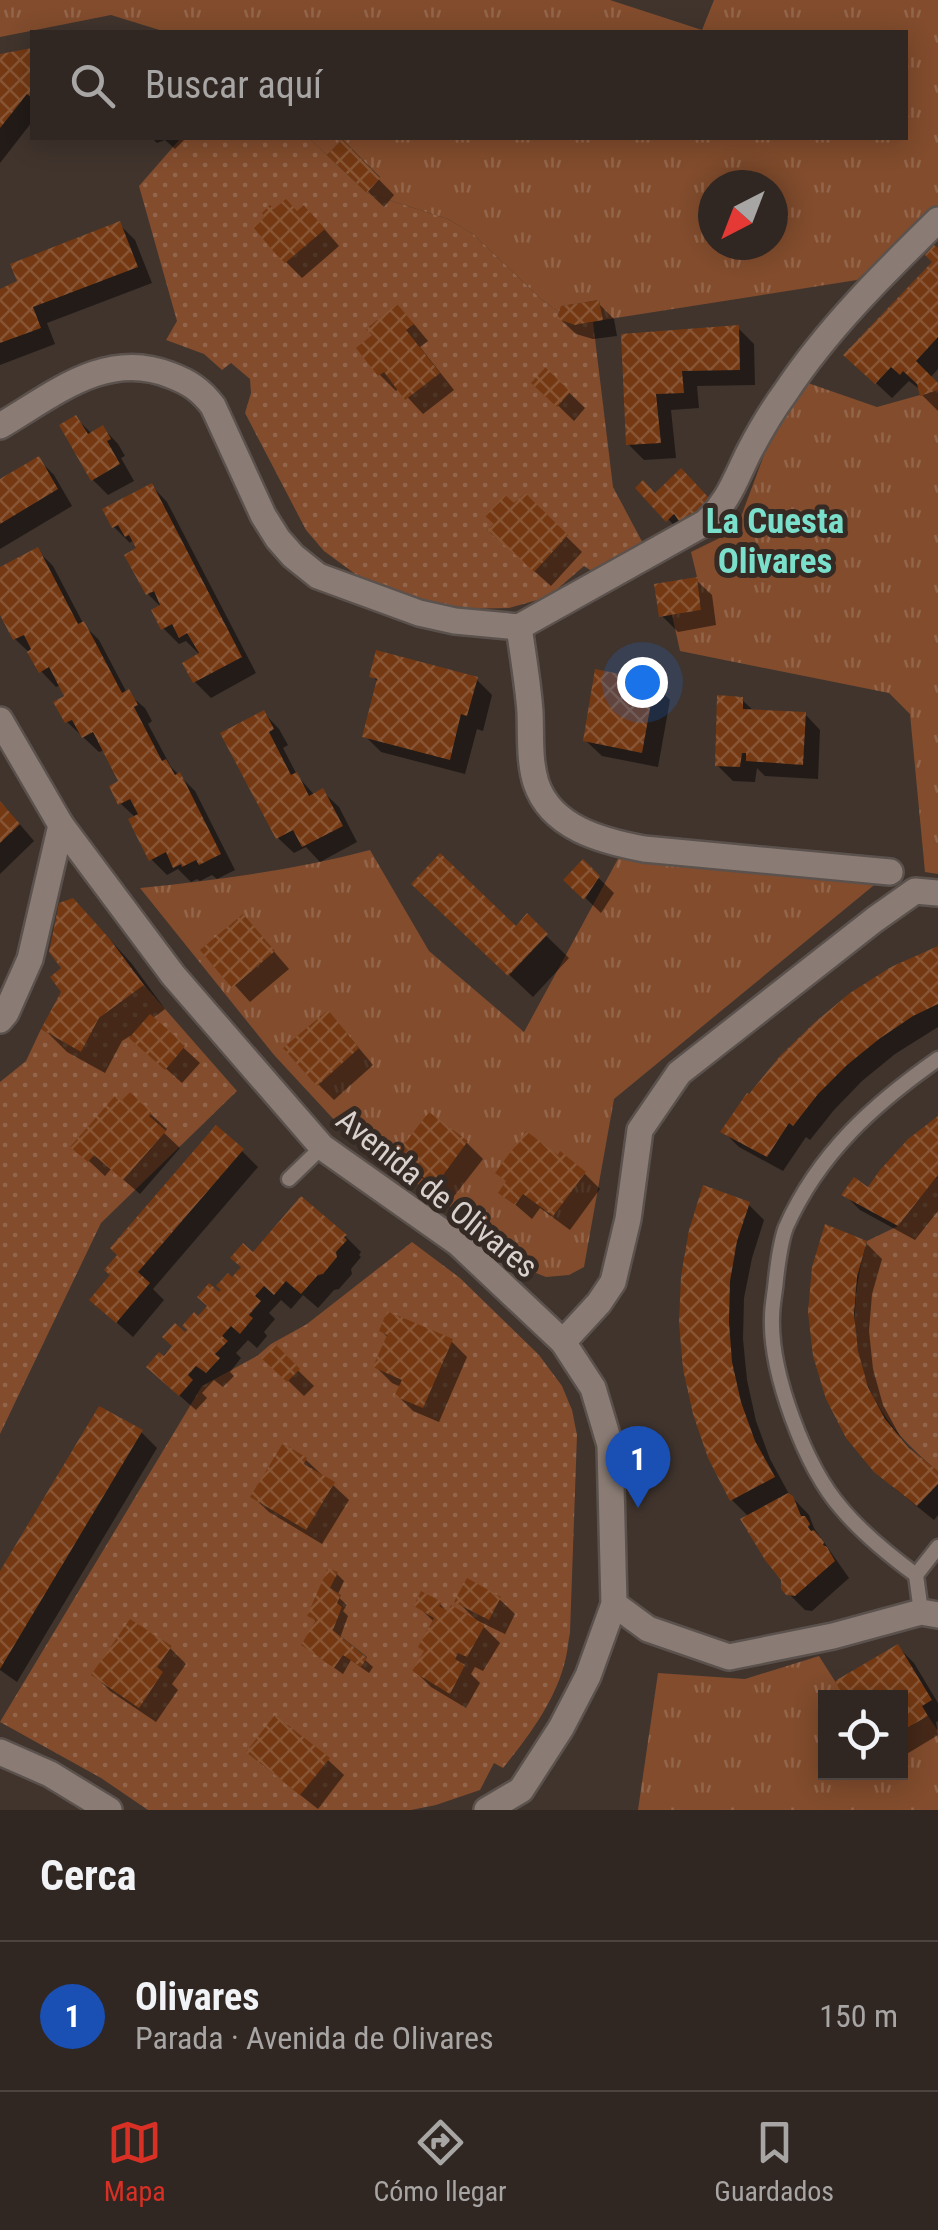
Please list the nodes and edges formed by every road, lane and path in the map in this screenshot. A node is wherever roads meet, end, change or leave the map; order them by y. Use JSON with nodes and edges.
{"nodes":[{"id":1,"x":938,"y":220,"type":"edge"},
{"id":2,"x":0,"y":426,"type":"edge"},
{"id":3,"x":519,"y":626,"type":"junction"},
{"id":4,"x":0,"y":720,"type":"edge"},
{"id":5,"x":62,"y":825,"type":"junction"},
{"id":6,"x":890,"y":872,"type":"dead end"},
{"id":7,"x":938,"y":893,"type":"edge"},
{"id":8,"x":0,"y":1020,"type":"edge"},
{"id":9,"x":938,"y":1059,"type":"edge"},
{"id":10,"x":322,"y":1147,"type":"junction"},
{"id":11,"x":290,"y":1179,"type":"dead end"},
{"id":12,"x":563,"y":1342,"type":"junction"},
{"id":13,"x":938,"y":1547,"type":"edge"},
{"id":14,"x":916,"y":1575,"type":"junction"},
{"id":15,"x":614,"y":1604,"type":"junction"},
{"id":16,"x":929,"y":1614,"type":"edge"},
{"id":17,"x":0,"y":1752,"type":"edge"},
{"id":18,"x":109,"y":1810,"type":"edge"},
{"id":19,"x":487,"y":1810,"type":"edge"}],
"edges":[{"from":1,"to":3,"type":"street"},
{"from":2,"to":3,"type":"street"},
{"from":3,"to":6,"type":"street"},
{"from":4,"to":5,"type":"street","name":"Avenida de Olivares"},
{"from":5,"to":8,"type":"street"},
{"from":5,"to":10,"type":"street","name":"Avenida de Olivares"},
{"from":7,"to":12,"type":"street"},
{"from":9,"to":14,"type":"lane"},
{"from":10,"to":11,"type":"lane"},
{"from":10,"to":12,"type":"street","name":"Avenida de Olivares"},
{"from":12,"to":15,"type":"street","name":"Avenida de Olivares"},
{"from":13,"to":14,"type":"lane"},
{"from":14,"to":16,"type":"lane"},
{"from":15,"to":16,"type":"street"},
{"from":15,"to":19,"type":"street","name":"Avenida de Olivares"},
{"from":17,"to":18,"type":"street"}]}
